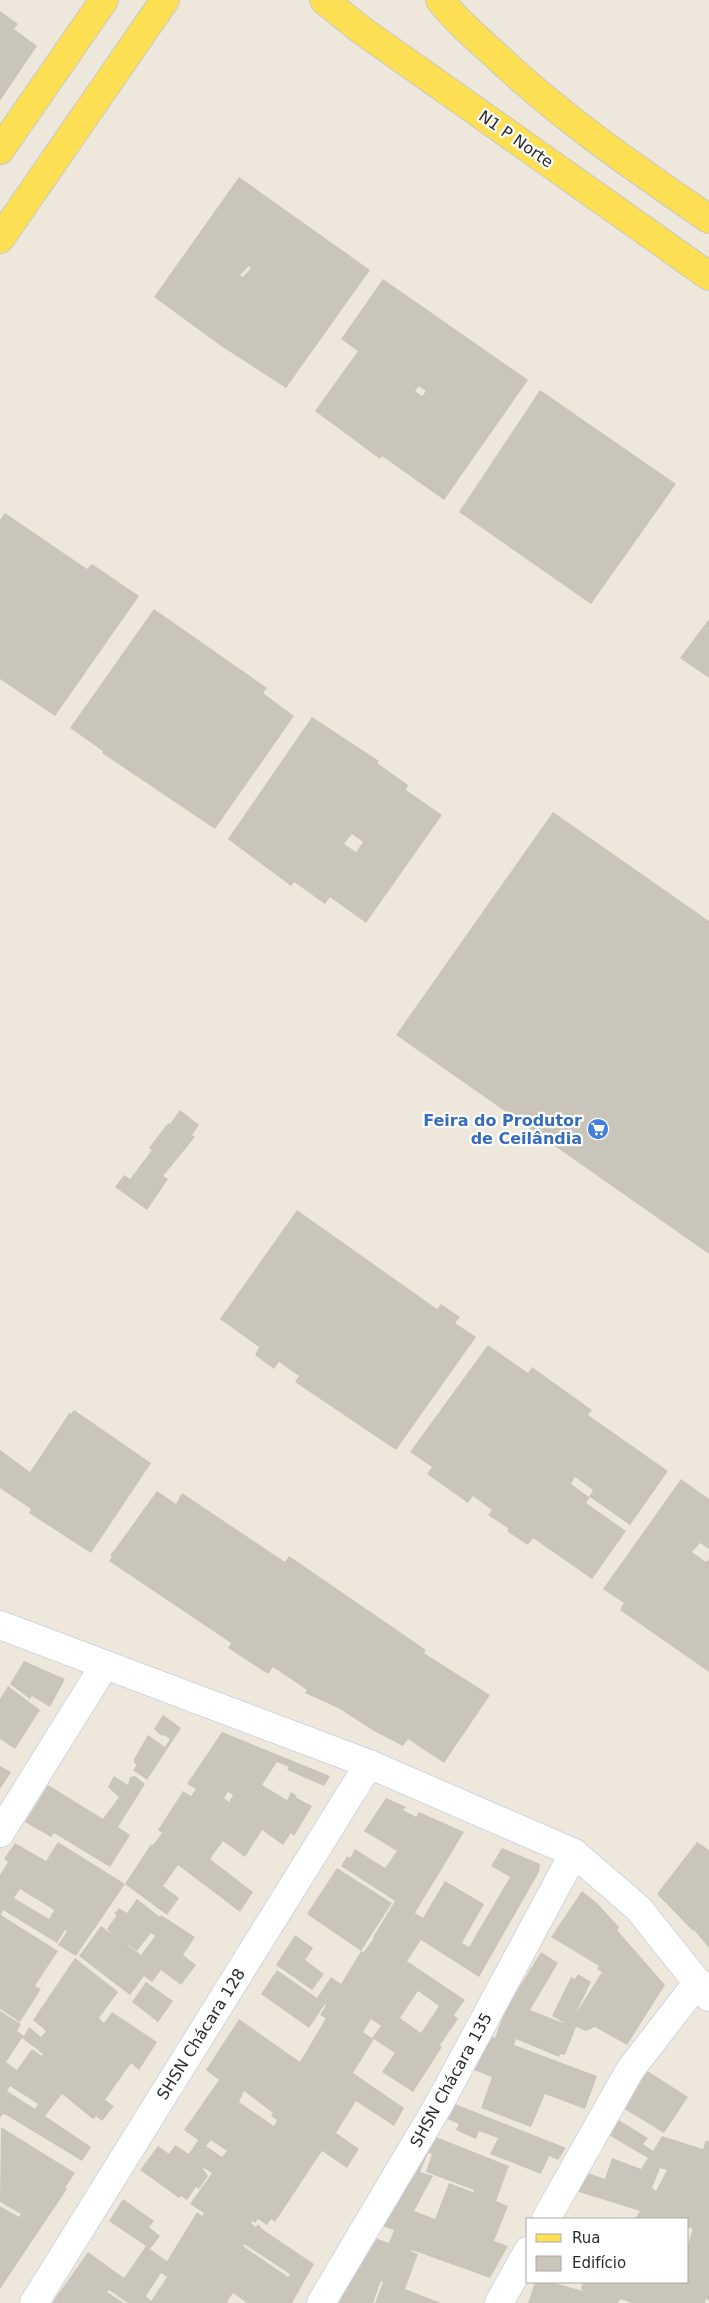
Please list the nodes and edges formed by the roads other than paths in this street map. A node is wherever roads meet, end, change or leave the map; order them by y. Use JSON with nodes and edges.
{"nodes":[{"id":1,"x":104,"y":0,"type":"edge"},
{"id":2,"x":165,"y":0,"type":"edge"},
{"id":3,"x":324,"y":0,"type":"edge"},
{"id":4,"x":440,"y":0,"type":"edge"},
{"id":5,"x":0,"y":150,"type":"edge"},
{"id":6,"x":709,"y":219,"type":"edge"},
{"id":7,"x":0,"y":240,"type":"edge"},
{"id":8,"x":709,"y":276,"type":"edge"},
{"id":9,"x":0,"y":1625,"type":"edge"},
{"id":10,"x":104,"y":1666,"type":"junction"},
{"id":11,"x":369,"y":1764,"type":"junction"},
{"id":12,"x":0,"y":1833,"type":"edge"},
{"id":13,"x":574,"y":1852,"type":"junction"},
{"id":14,"x":703,"y":1989,"type":"edge"},
{"id":15,"x":547,"y":2218,"type":"edge"},
{"id":16,"x":526,"y":2255,"type":"edge"},
{"id":17,"x":34,"y":2303,"type":"edge"},
{"id":18,"x":321,"y":2303,"type":"edge"},
{"id":19,"x":499,"y":2303,"type":"edge"}],
"edges":[{"from":1,"to":5,"type":"main road"},
{"from":2,"to":7,"type":"main road"},
{"from":3,"to":8,"type":"main road","name":"N1 P Norte"},
{"from":4,"to":6,"type":"main road"},
{"from":9,"to":10,"type":"street"},
{"from":10,"to":11,"type":"street"},
{"from":10,"to":12,"type":"street"},
{"from":11,"to":13,"type":"street"},
{"from":11,"to":17,"type":"street","name":"SHSN Chácara 128"},
{"from":13,"to":14,"type":"street"},
{"from":13,"to":18,"type":"street","name":"SHSN Chácara 135"},
{"from":14,"to":15,"type":"street"},
{"from":16,"to":19,"type":"street"}]}
